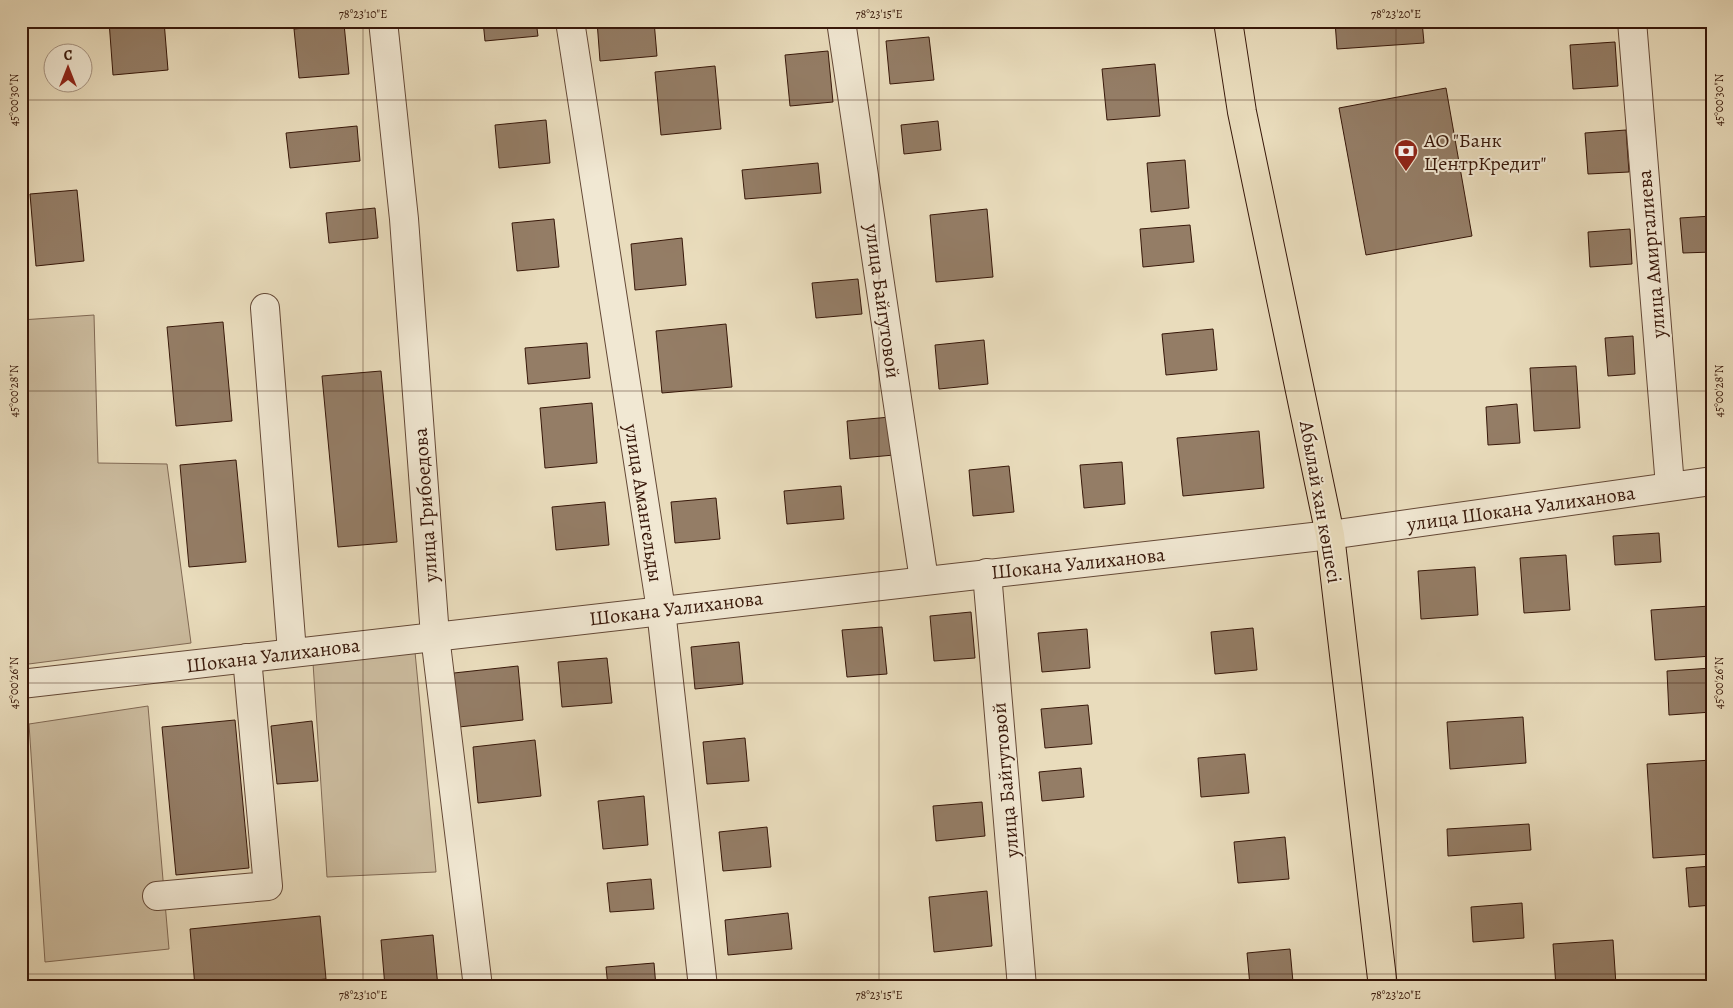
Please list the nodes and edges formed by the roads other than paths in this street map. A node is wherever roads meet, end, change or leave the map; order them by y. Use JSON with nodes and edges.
{"nodes":[{"id":1,"x":383,"y":21,"type":"edge"},
{"id":2,"x":570,"y":21,"type":"edge"},
{"id":3,"x":842,"y":21,"type":"edge"},
{"id":4,"x":1228,"y":21,"type":"edge"},
{"id":5,"x":1632,"y":21,"type":"edge"},
{"id":6,"x":265,"y":308,"type":"dead end"},
{"id":7,"x":1670,"y":486,"type":"junction"},
{"id":8,"x":1711,"y":488,"type":"edge"},
{"id":9,"x":1330,"y":535,"type":"junction"},
{"id":10,"x":987,"y":573,"type":"junction"},
{"id":11,"x":924,"y":580,"type":"junction"},
{"id":12,"x":661,"y":610,"type":"junction"},
{"id":13,"x":435,"y":636,"type":"junction"},
{"id":14,"x":292,"y":652,"type":"junction"},
{"id":15,"x":247,"y":658,"type":"junction"},
{"id":16,"x":21,"y":684,"type":"edge"},
{"id":17,"x":157,"y":896,"type":"dead end"},
{"id":18,"x":478,"y":987,"type":"edge"},
{"id":19,"x":703,"y":987,"type":"edge"},
{"id":20,"x":1022,"y":987,"type":"edge"},
{"id":21,"x":1383,"y":987,"type":"edge"}],
"edges":[{"from":1,"to":13,"type":"street","name":"улица Грибоедова"},
{"from":2,"to":12,"type":"street","name":"улица Амангельды"},
{"from":3,"to":11,"type":"street","name":"улица Байгутовой"},
{"from":4,"to":9,"type":"main road","name":"Абылай хан көшесі"},
{"from":5,"to":7,"type":"street","name":"улица Амиргалиева"},
{"from":6,"to":14,"type":"street"},
{"from":7,"to":8,"type":"street","name":"улица Шокана Уалиханова"},
{"from":7,"to":9,"type":"street","name":"улица Шокана Уалиханова"},
{"from":9,"to":10,"type":"street","name":"Шокана Уалиханова"},
{"from":9,"to":21,"type":"main road","name":"Абылай хан көшесі"},
{"from":10,"to":11,"type":"street","name":"Шокана Уалиханова"},
{"from":10,"to":20,"type":"street","name":"улица Байгутовой"},
{"from":11,"to":12,"type":"street","name":"Шокана Уалиханова"},
{"from":12,"to":13,"type":"street","name":"Шокана Уалиханова"},
{"from":12,"to":19,"type":"street","name":"улица Амангельды"},
{"from":13,"to":14,"type":"street","name":"Шокана Уалиханова"},
{"from":13,"to":18,"type":"street","name":"улица Грибоедова"},
{"from":14,"to":15,"type":"street","name":"Шокана Уалиханова"},
{"from":15,"to":16,"type":"street","name":"Шокана Уалиханова"},
{"from":15,"to":17,"type":"street"}]}
